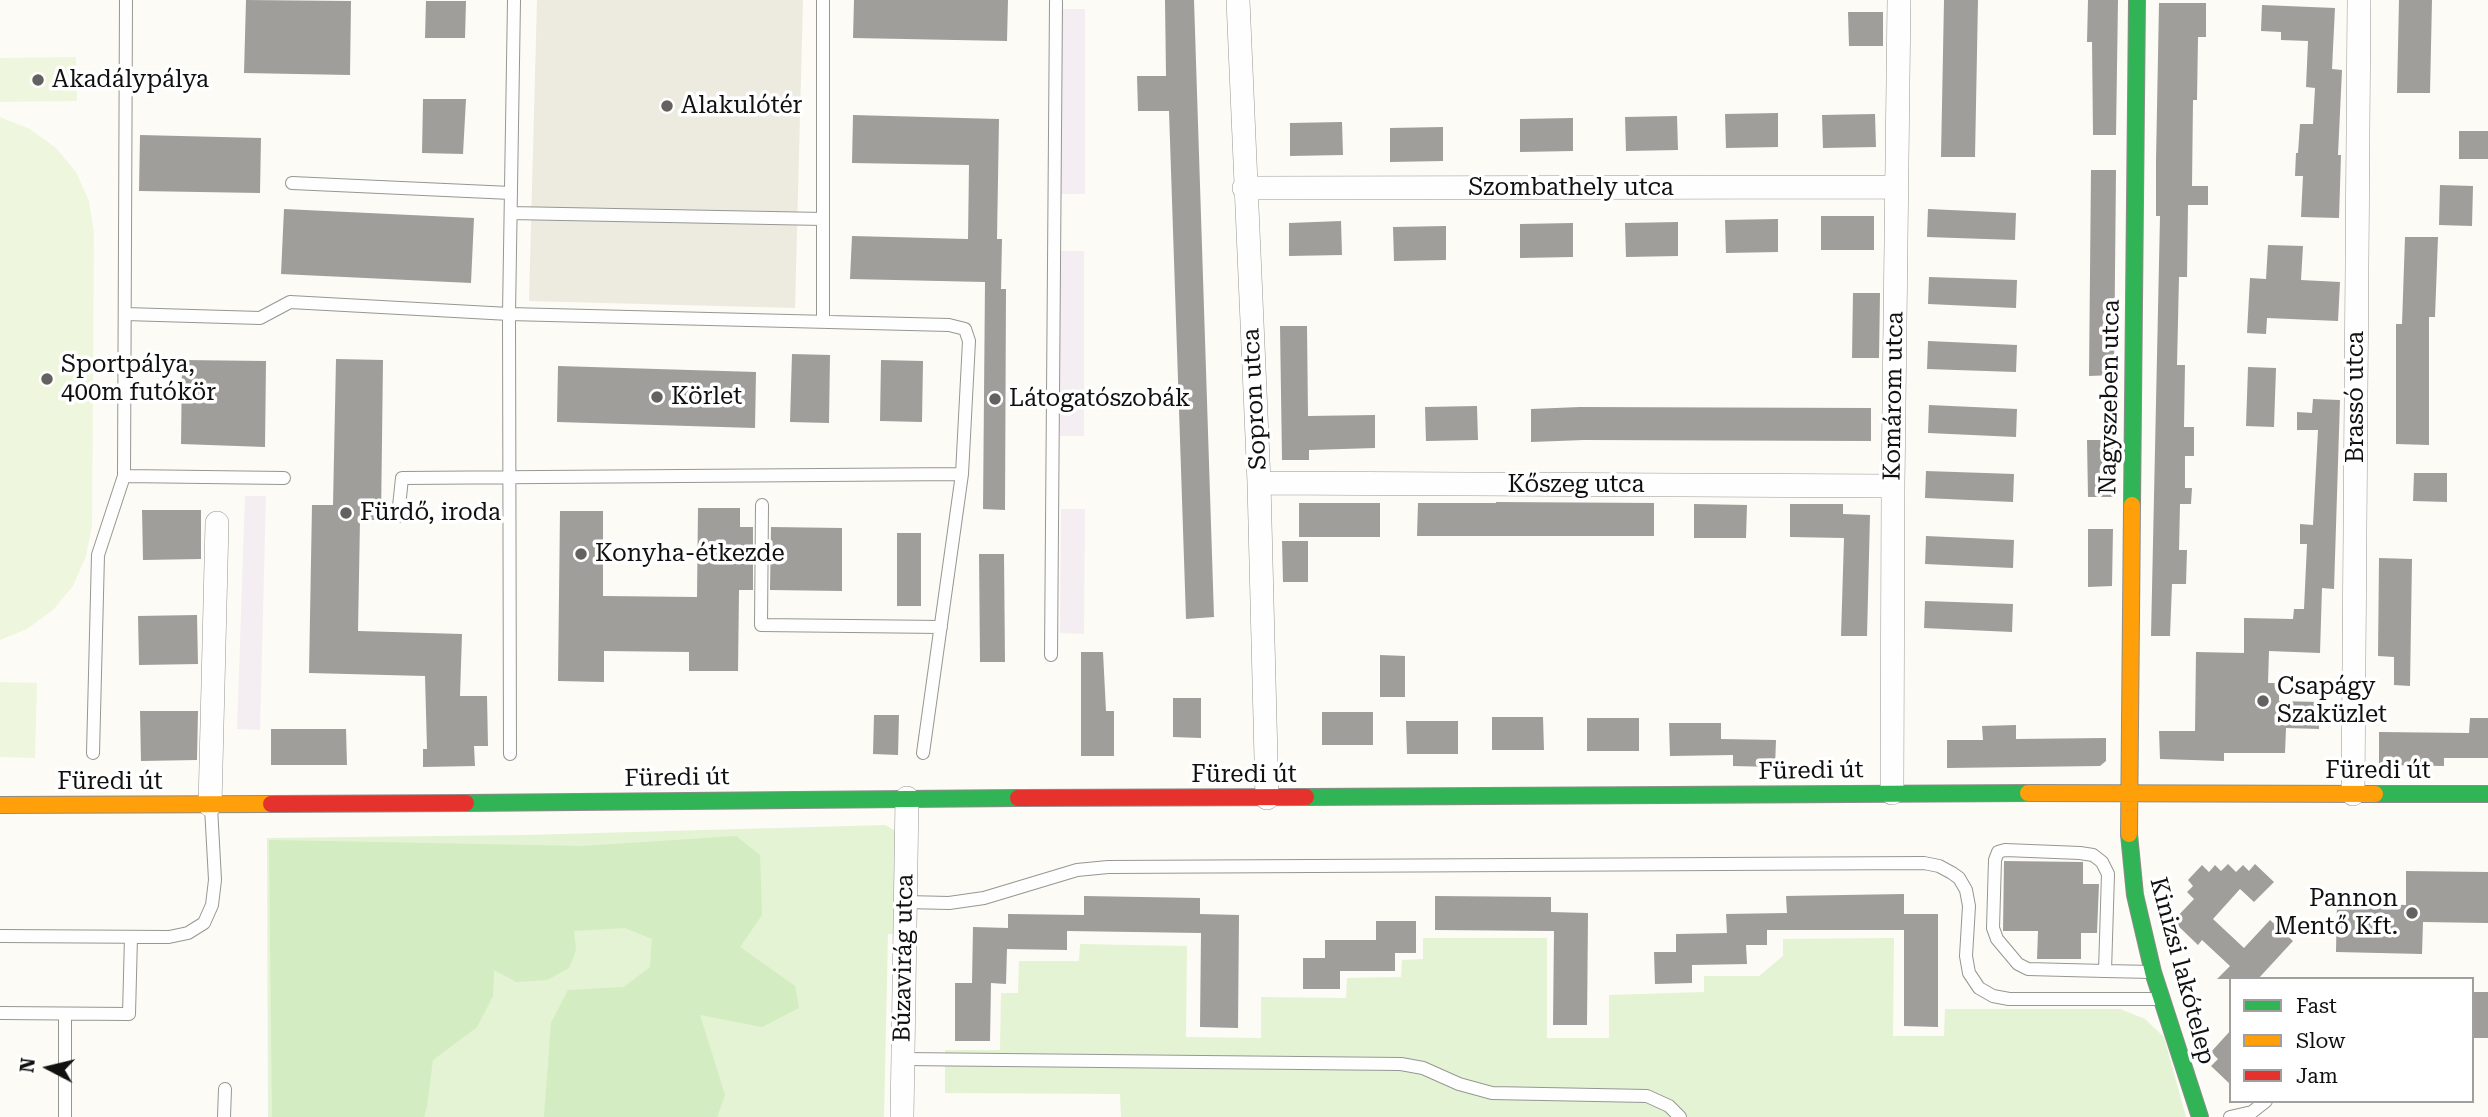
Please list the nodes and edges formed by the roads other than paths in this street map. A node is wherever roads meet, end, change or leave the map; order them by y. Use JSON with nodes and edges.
{"nodes":[{"id":1,"x":126,"y":0,"type":"edge"},
{"id":2,"x":514,"y":0,"type":"edge"},
{"id":3,"x":823,"y":0,"type":"edge"},
{"id":4,"x":1238,"y":0,"type":"edge"},
{"id":5,"x":1899,"y":0,"type":"edge"},
{"id":6,"x":2137,"y":0,"type":"edge"},
{"id":7,"x":2359,"y":0,"type":"edge"},
{"id":8,"x":1056,"y":2,"type":"dead end"},
{"id":9,"x":292,"y":183,"type":"dead end"},
{"id":10,"x":1896,"y":187,"type":"junction"},
{"id":11,"x":1244,"y":188,"type":"junction"},
{"id":12,"x":511,"y":193,"type":"junction"},
{"id":13,"x":511,"y":212,"type":"junction"},
{"id":14,"x":823,"y":219,"type":"junction"},
{"id":15,"x":125,"y":314,"type":"junction"},
{"id":16,"x":509,"y":314,"type":"junction"},
{"id":17,"x":823,"y":322,"type":"junction"},
{"id":18,"x":962,"y":474,"type":"junction"},
{"id":19,"x":124,"y":476,"type":"junction"},
{"id":20,"x":284,"y":478,"type":"dead end"},
{"id":21,"x":511,"y":478,"type":"junction"},
{"id":22,"x":1259,"y":483,"type":"junction"},
{"id":23,"x":762,"y":505,"type":"dead end"},
{"id":24,"x":1889,"y":509,"type":"junction"},
{"id":25,"x":398,"y":516,"type":"dead end"},
{"id":26,"x":217,"y":523,"type":"dead end"},
{"id":27,"x":941,"y":627,"type":"junction"},
{"id":28,"x":1051,"y":654,"type":"dead end"},
{"id":29,"x":93,"y":753,"type":"dead end"},
{"id":30,"x":923,"y":753,"type":"dead end"},
{"id":31,"x":510,"y":754,"type":"dead end"},
{"id":32,"x":1892,"y":793,"type":"junction"},
{"id":33,"x":2129,"y":794,"type":"junction"},
{"id":34,"x":2353,"y":794,"type":"junction"},
{"id":35,"x":2488,"y":794,"type":"edge"},
{"id":36,"x":907,"y":798,"type":"junction"},
{"id":37,"x":1267,"y":798,"type":"junction"},
{"id":38,"x":0,"y":805,"type":"edge"},
{"id":39,"x":210,"y":805,"type":"junction"},
{"id":40,"x":905,"y":902,"type":"junction"},
{"id":41,"x":0,"y":936,"type":"edge"},
{"id":42,"x":131,"y":937,"type":"junction"},
{"id":43,"x":2105,"y":971,"type":"junction"},
{"id":44,"x":2153,"y":972,"type":"junction"},
{"id":45,"x":2161,"y":999,"type":"junction"},
{"id":46,"x":0,"y":1013,"type":"edge"},
{"id":47,"x":65,"y":1014,"type":"junction"},
{"id":48,"x":903,"y":1059,"type":"junction"},
{"id":49,"x":225,"y":1089,"type":"dead end"},
{"id":50,"x":2263,"y":1103,"type":"edge"},
{"id":51,"x":65,"y":1117,"type":"edge"},
{"id":52,"x":224,"y":1117,"type":"edge"},
{"id":53,"x":902,"y":1117,"type":"edge"},
{"id":54,"x":1680,"y":1117,"type":"edge"},
{"id":55,"x":2200,"y":1117,"type":"edge"},
{"id":56,"x":2230,"y":1117,"type":"edge"}],
"edges":[{"from":1,"to":15,"type":"lane"},
{"from":2,"to":12,"type":"lane"},
{"from":3,"to":14,"type":"lane"},
{"from":4,"to":11,"type":"street","name":"Sopron utca"},
{"from":5,"to":10,"type":"street","name":"Komárom utca"},
{"from":6,"to":33,"type":"main road","name":"Nagyszeben utca"},
{"from":7,"to":34,"type":"street","name":"Brassó utca"},
{"from":8,"to":28,"type":"lane"},
{"from":9,"to":12,"type":"lane"},
{"from":10,"to":11,"type":"street","name":"Szombathely utca"},
{"from":10,"to":24,"type":"street","name":"Komárom utca"},
{"from":11,"to":22,"type":"street","name":"Sopron utca"},
{"from":12,"to":13,"type":"lane"},
{"from":13,"to":14,"type":"lane"},
{"from":13,"to":16,"type":"lane"},
{"from":14,"to":17,"type":"lane"},
{"from":15,"to":16,"type":"lane"},
{"from":15,"to":19,"type":"lane"},
{"from":16,"to":17,"type":"lane"},
{"from":16,"to":21,"type":"lane"},
{"from":17,"to":18,"type":"lane"},
{"from":18,"to":21,"type":"lane"},
{"from":18,"to":27,"type":"lane"},
{"from":19,"to":20,"type":"lane"},
{"from":19,"to":29,"type":"lane"},
{"from":21,"to":25,"type":"lane"},
{"from":21,"to":31,"type":"lane"},
{"from":22,"to":24,"type":"street","name":"Kőszeg utca"},
{"from":22,"to":37,"type":"street","name":"Sopron utca"},
{"from":23,"to":27,"type":"lane"},
{"from":24,"to":32,"type":"street","name":"Komárom utca"},
{"from":26,"to":39,"type":"street"},
{"from":27,"to":30,"type":"lane"},
{"from":32,"to":33,"type":"main road","name":"Füredi út"},
{"from":32,"to":37,"type":"main road","name":"Füredi út"},
{"from":33,"to":34,"type":"main road","name":"Füredi út"},
{"from":33,"to":44,"type":"main road","name":"Kinizsi lakótelep"},
{"from":34,"to":35,"type":"main road","name":"Füredi út"},
{"from":36,"to":37,"type":"main road","name":"Füredi út"},
{"from":36,"to":39,"type":"main road","name":"Füredi út"},
{"from":36,"to":40,"type":"street","name":"Búzavirág utca"},
{"from":38,"to":39,"type":"main road","name":"Füredi út"},
{"from":39,"to":42,"type":"lane"},
{"from":40,"to":45,"type":"lane"},
{"from":40,"to":48,"type":"street","name":"Búzavirág utca"},
{"from":41,"to":42,"type":"lane"},
{"from":42,"to":47,"type":"lane"},
{"from":43,"to":43,"type":"lane"},
{"from":43,"to":44,"type":"lane"},
{"from":44,"to":45,"type":"main road","name":"Kinizsi lakótelep"},
{"from":45,"to":55,"type":"main road","name":"Kinizsi lakótelep"},
{"from":46,"to":47,"type":"lane"},
{"from":47,"to":51,"type":"lane"},
{"from":48,"to":53,"type":"street","name":"Búzavirág utca"},
{"from":48,"to":54,"type":"lane"},
{"from":49,"to":52,"type":"lane"},
{"from":50,"to":56,"type":"lane"}]}
